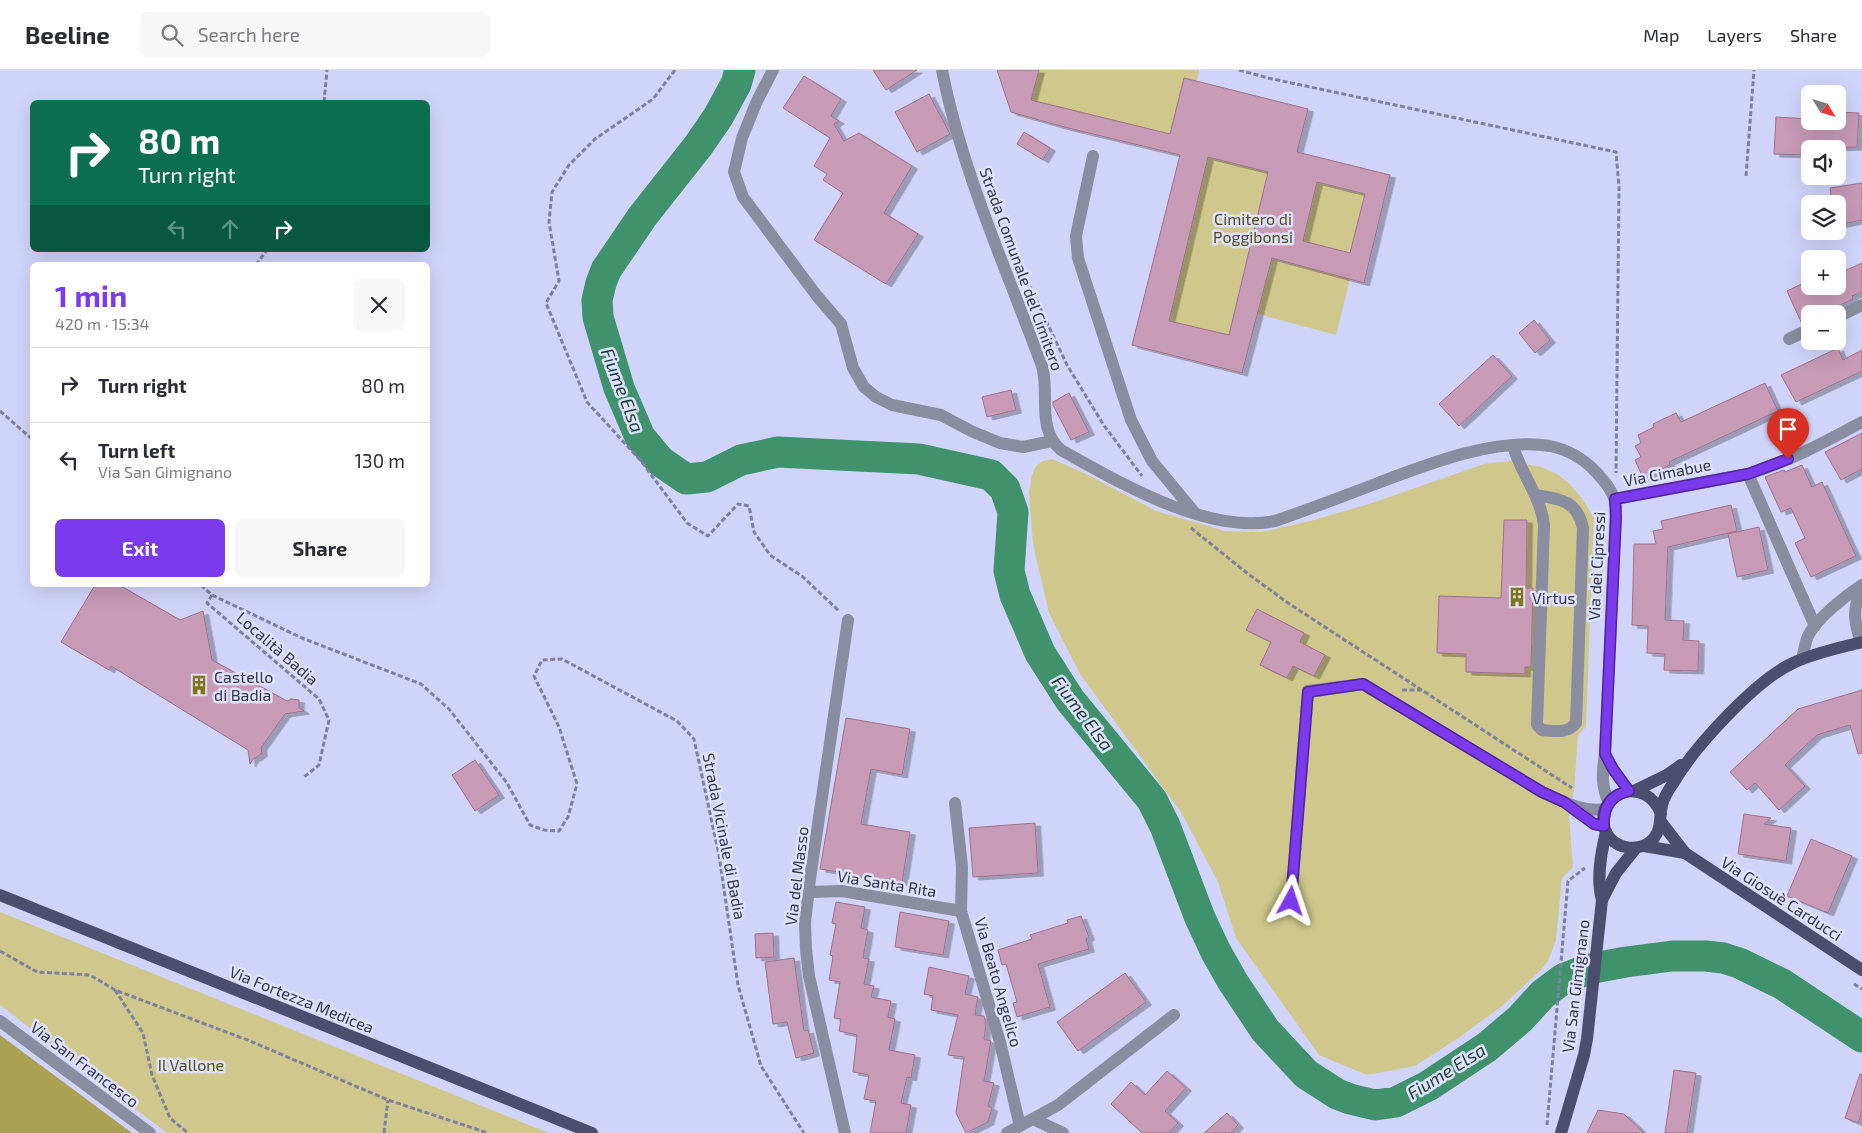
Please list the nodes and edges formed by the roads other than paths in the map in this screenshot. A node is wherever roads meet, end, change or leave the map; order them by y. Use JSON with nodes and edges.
{"nodes":[{"id":1,"x":773,"y":70,"type":"edge"},
{"id":2,"x":942,"y":70,"type":"edge"},
{"id":3,"x":1093,"y":156,"type":"dead end"},
{"id":4,"x":1862,"y":305,"type":"edge"},
{"id":5,"x":1846,"y":312,"type":"edge"},
{"id":6,"x":1801,"y":334,"type":"edge"},
{"id":7,"x":1790,"y":339,"type":"dead end"},
{"id":8,"x":1862,"y":422,"type":"edge"},
{"id":9,"x":1052,"y":441,"type":"junction"},
{"id":10,"x":1513,"y":446,"type":"junction"},
{"id":11,"x":1748,"y":474,"type":"junction"},
{"id":12,"x":1535,"y":495,"type":"junction"},
{"id":13,"x":1615,"y":499,"type":"junction"},
{"id":14,"x":1194,"y":512,"type":"junction"},
{"id":15,"x":1862,"y":585,"type":"edge"},
{"id":16,"x":1862,"y":592,"type":"edge"},
{"id":17,"x":848,"y":620,"type":"road end"},
{"id":18,"x":1815,"y":626,"type":"junction"},
{"id":19,"x":1862,"y":642,"type":"edge"},
{"id":20,"x":1802,"y":659,"type":"junction"},
{"id":21,"x":1605,"y":754,"type":"junction"},
{"id":22,"x":1688,"y":759,"type":"junction"},
{"id":23,"x":1632,"y":791,"type":"junction"},
{"id":24,"x":1564,"y":802,"type":"junction"},
{"id":25,"x":955,"y":803,"type":"dead end"},
{"id":26,"x":1607,"y":806,"type":"junction"},
{"id":27,"x":1661,"y":818,"type":"junction"},
{"id":28,"x":1605,"y":829,"type":"junction"},
{"id":29,"x":1640,"y":847,"type":"junction"},
{"id":30,"x":1685,"y":853,"type":"junction"},
{"id":31,"x":808,"y":892,"type":"junction"},
{"id":32,"x":0,"y":895,"type":"edge"},
{"id":33,"x":1602,"y":900,"type":"junction"},
{"id":34,"x":1291,"y":901,"type":"dead end"},
{"id":35,"x":961,"y":911,"type":"junction"},
{"id":36,"x":1862,"y":970,"type":"edge"},
{"id":37,"x":1174,"y":1015,"type":"dead end"},
{"id":38,"x":0,"y":1021,"type":"edge"},
{"id":39,"x":1033,"y":1119,"type":"junction"},
{"id":40,"x":1020,"y":1126,"type":"junction"},
{"id":41,"x":1563,"y":1132,"type":"edge"},
{"id":42,"x":150,"y":1133,"type":"edge"},
{"id":43,"x":592,"y":1133,"type":"edge"},
{"id":44,"x":845,"y":1133,"type":"edge"},
{"id":45,"x":1007,"y":1133,"type":"edge"},
{"id":46,"x":1063,"y":1133,"type":"edge"}],
"edges":[{"from":1,"to":9,"type":"street"},
{"from":2,"to":9,"type":"street","name":"Strada Comunale del Cimitero"},
{"from":3,"to":14,"type":"street"},
{"from":4,"to":5,"type":"street"},
{"from":6,"to":7,"type":"street"},
{"from":8,"to":11,"type":"street","name":"Via Cimabue"},
{"from":9,"to":14,"type":"street"},
{"from":10,"to":12,"type":"street"},
{"from":10,"to":13,"type":"street"},
{"from":10,"to":14,"type":"street"},
{"from":11,"to":13,"type":"street","name":"Via Cimabue"},
{"from":11,"to":18,"type":"street"},
{"from":12,"to":12,"type":"street"},
{"from":13,"to":21,"type":"street","name":"Via dei Cipressi"},
{"from":15,"to":18,"type":"street"},
{"from":16,"to":19,"type":"street"},
{"from":17,"to":31,"type":"street","name":"Via del Masso"},
{"from":18,"to":20,"type":"street"},
{"from":19,"to":20,"type":"main road","name":"Via San Gimignano"},
{"from":20,"to":22,"type":"main road","name":"Via San Gimignano"},
{"from":21,"to":23,"type":"street"},
{"from":21,"to":26,"type":"street","name":"Via dei Cipressi"},
{"from":22,"to":23,"type":"main road","name":"Via San Gimignano"},
{"from":22,"to":27,"type":"main road","name":"Via San Gimignano"},
{"from":23,"to":26,"type":"main road","name":"Via San Gimignano"},
{"from":23,"to":27,"type":"main road"},
{"from":24,"to":26,"type":"street"},
{"from":24,"to":28,"type":"street"},
{"from":24,"to":34,"type":"street"},
{"from":25,"to":35,"type":"street","name":"Via Beato Angelico"},
{"from":26,"to":28,"type":"main road","name":"Via San Gimignano"},
{"from":27,"to":29,"type":"main road","name":"Via San Gimignano"},
{"from":27,"to":30,"type":"main road","name":"Via Giosuè Carducci"},
{"from":28,"to":29,"type":"main road"},
{"from":28,"to":33,"type":"main road","name":"Via San Gimignano"},
{"from":29,"to":30,"type":"main road","name":"Via Giosuè Carducci"},
{"from":29,"to":33,"type":"main road","name":"Via San Gimignano"},
{"from":30,"to":36,"type":"main road","name":"Via Giosuè Carducci"},
{"from":31,"to":35,"type":"street","name":"Via Santa Rita"},
{"from":31,"to":44,"type":"street","name":"Via del Masso"},
{"from":32,"to":43,"type":"main road","name":"Via Fortezza Medicea"},
{"from":33,"to":41,"type":"main road","name":"Via San Gimignano"},
{"from":35,"to":40,"type":"street","name":"Via Beato Angelico"},
{"from":37,"to":39,"type":"street"},
{"from":38,"to":42,"type":"street","name":"Via San Francesco"},
{"from":39,"to":40,"type":"street"},
{"from":39,"to":46,"type":"street"},
{"from":40,"to":45,"type":"street"}]}
